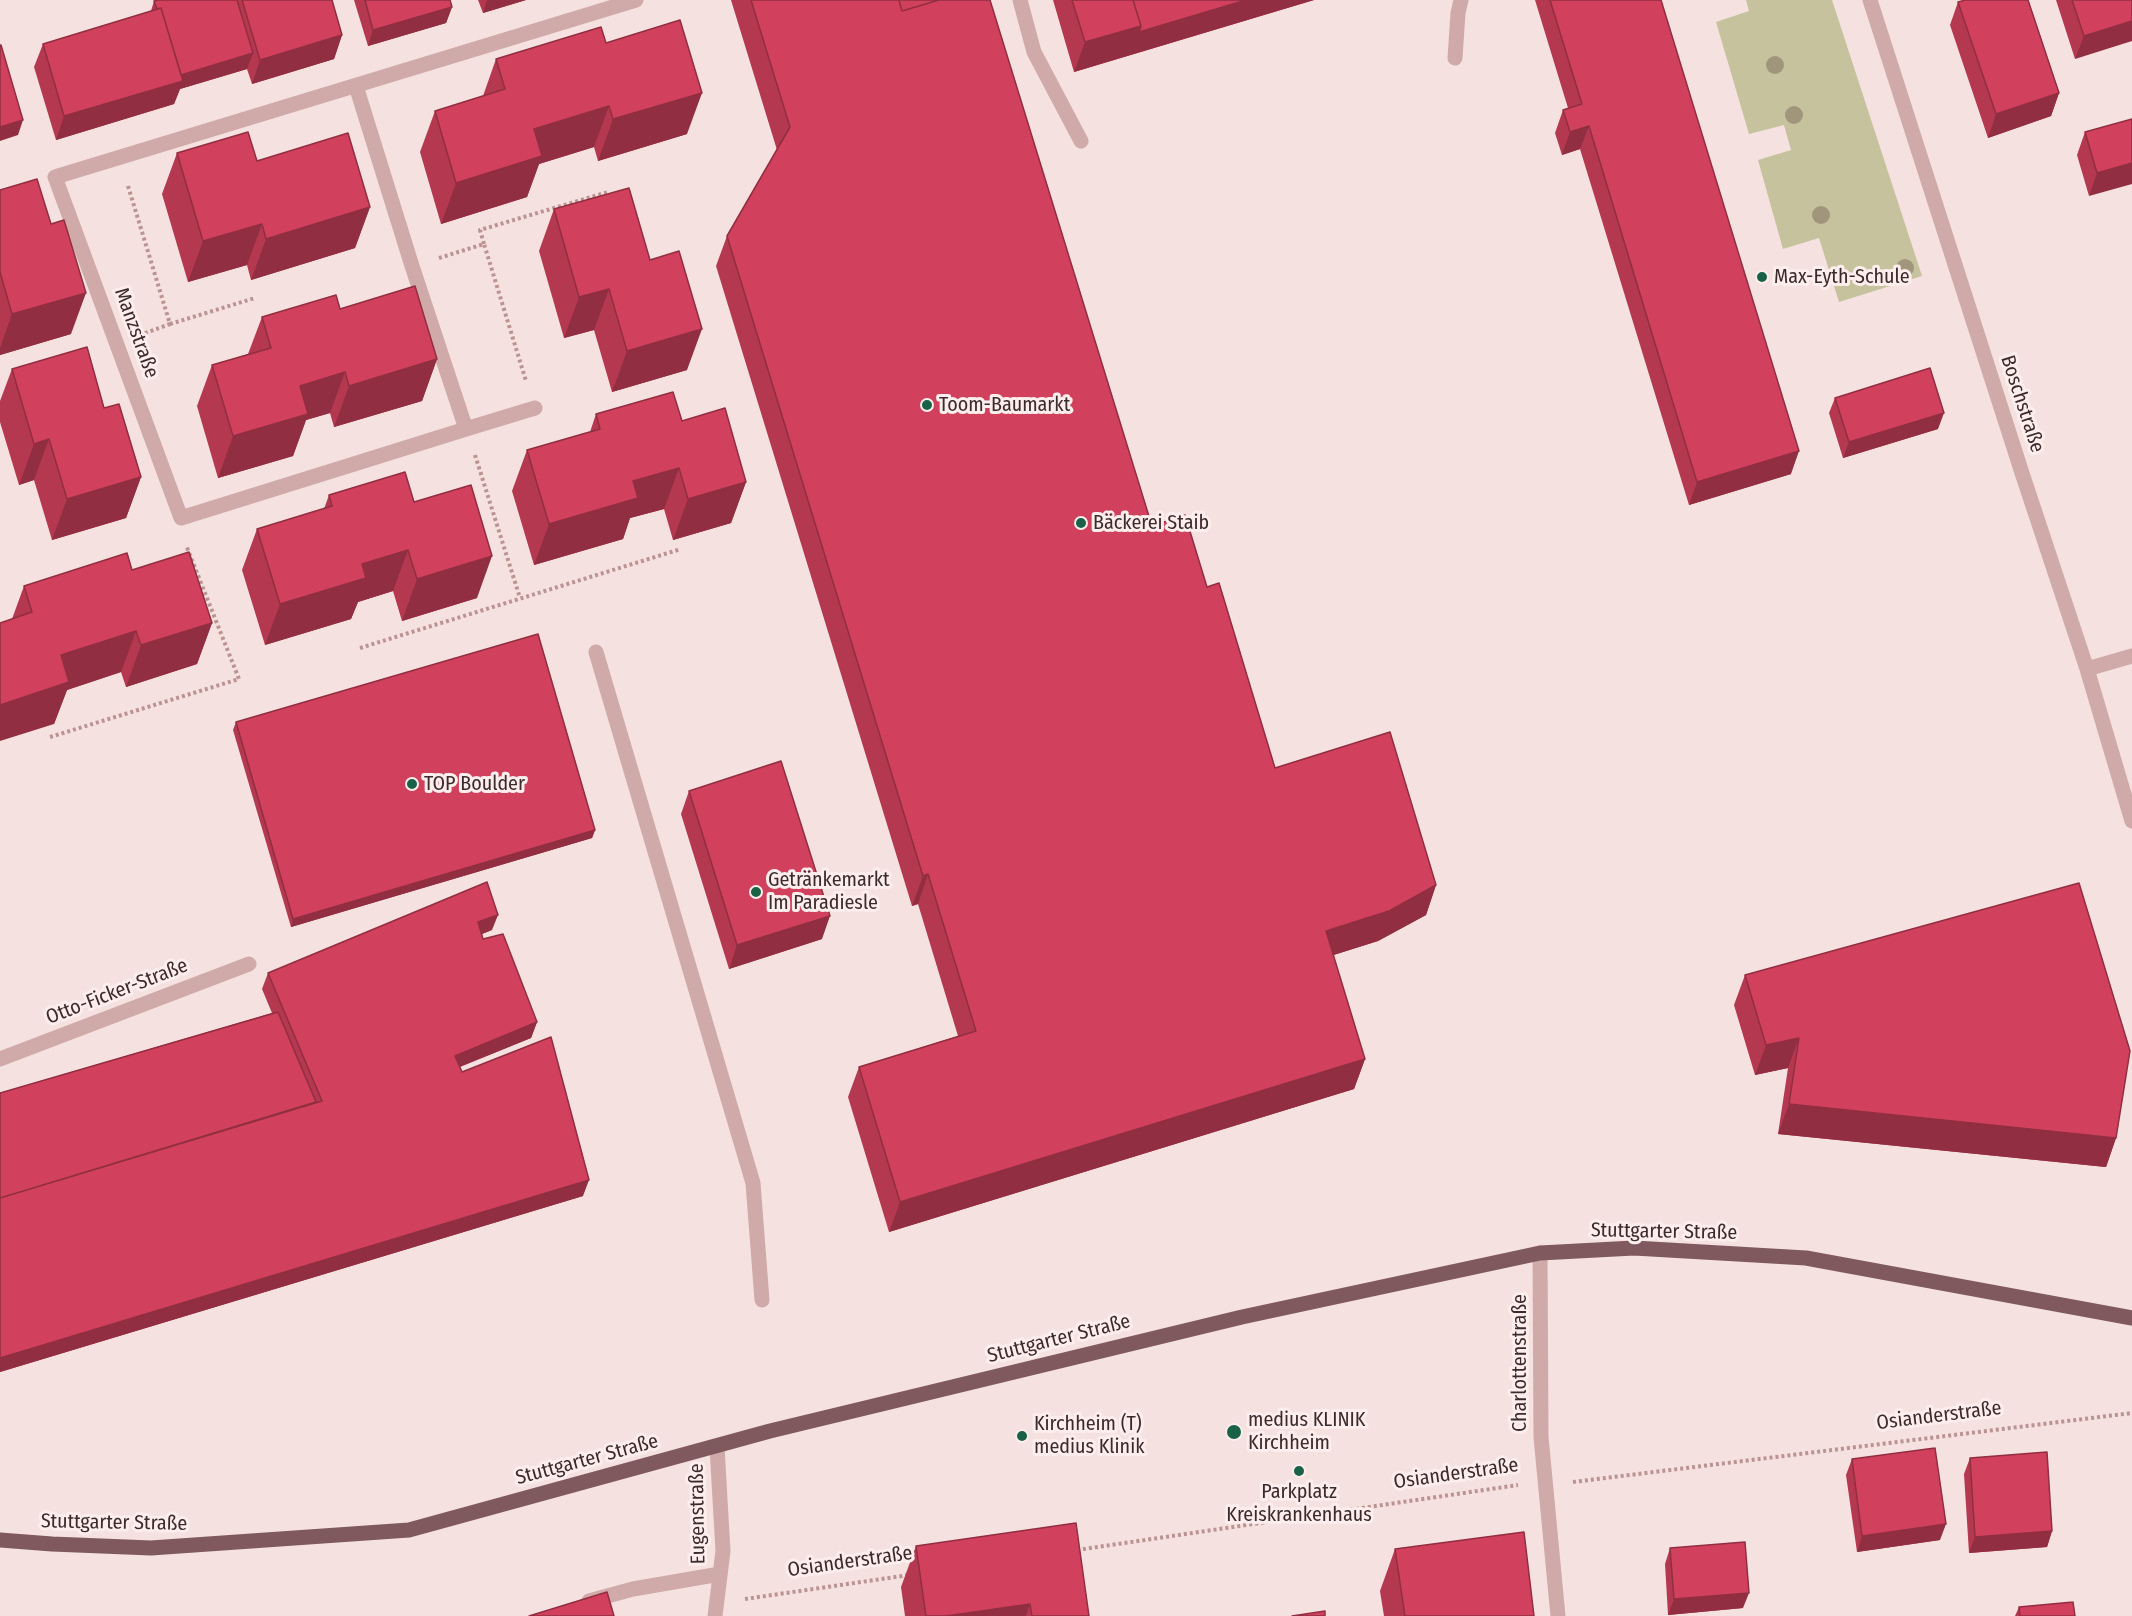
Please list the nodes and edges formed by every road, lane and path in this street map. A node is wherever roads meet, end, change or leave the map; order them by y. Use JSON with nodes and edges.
{"nodes":[{"id":1,"x":636,"y":0,"type":"edge"},
{"id":2,"x":1020,"y":0,"type":"edge"},
{"id":3,"x":1461,"y":0,"type":"edge"},
{"id":4,"x":1870,"y":0,"type":"edge"},
{"id":5,"x":1455,"y":58,"type":"dead end"},
{"id":6,"x":356,"y":86,"type":"junction"},
{"id":7,"x":1081,"y":141,"type":"dead end"},
{"id":8,"x":120,"y":157,"type":"junction"},
{"id":9,"x":608,"y":192,"type":"edge"},
{"id":10,"x":484,"y":244,"type":"junction"},
{"id":11,"x":412,"y":267,"type":"junction"},
{"id":12,"x":255,"y":298,"type":"dead end"},
{"id":13,"x":170,"y":324,"type":"junction"},
{"id":14,"x":117,"y":343,"type":"junction"},
{"id":15,"x":535,"y":408,"type":"joint"},
{"id":16,"x":466,"y":429,"type":"junction"},
{"id":17,"x":181,"y":518,"type":"junction"},
{"id":18,"x":681,"y":549,"type":"dead end"},
{"id":19,"x":519,"y":598,"type":"junction"},
{"id":20,"x":360,"y":648,"type":"dead end"},
{"id":21,"x":596,"y":652,"type":"dead end"},
{"id":22,"x":2132,"y":656,"type":"edge"},
{"id":23,"x":2087,"y":669,"type":"junction"},
{"id":24,"x":50,"y":737,"type":"edge"},
{"id":25,"x":2132,"y":821,"type":"edge"},
{"id":26,"x":249,"y":964,"type":"dead end"},
{"id":27,"x":0,"y":1059,"type":"edge"},
{"id":28,"x":1540,"y":1253,"type":"junction"},
{"id":29,"x":762,"y":1300,"type":"dead end"},
{"id":30,"x":2132,"y":1318,"type":"edge"},
{"id":31,"x":2132,"y":1413,"type":"edge"},
{"id":32,"x":717,"y":1447,"type":"junction"},
{"id":33,"x":1545,"y":1485,"type":"junction"},
{"id":34,"x":0,"y":1540,"type":"edge"},
{"id":35,"x":1070,"y":1551,"type":"edge"},
{"id":36,"x":720,"y":1574,"type":"junction"},
{"id":37,"x":917,"y":1574,"type":"edge"},
{"id":38,"x":577,"y":1604,"type":"edge"},
{"id":39,"x":716,"y":1610,"type":"edge"},
{"id":40,"x":1558,"y":1616,"type":"edge"}],
"edges":[{"from":1,"to":6,"type":"street","name":"Manzstraße"},
{"from":2,"to":7,"type":"street"},
{"from":3,"to":5,"type":"street"},
{"from":4,"to":23,"type":"street","name":"Boschstraße"},
{"from":6,"to":8,"type":"street","name":"Manzstraße"},
{"from":6,"to":11,"type":"street"},
{"from":8,"to":13,"type":"path"},
{"from":8,"to":14,"type":"street","name":"Manzstraße"},
{"from":9,"to":10,"type":"path"},
{"from":10,"to":11,"type":"path"},
{"from":10,"to":15,"type":"path"},
{"from":11,"to":16,"type":"street"},
{"from":12,"to":13,"type":"path"},
{"from":13,"to":14,"type":"path"},
{"from":14,"to":17,"type":"street","name":"Manzstraße"},
{"from":15,"to":16,"type":"street"},
{"from":16,"to":17,"type":"street"},
{"from":16,"to":19,"type":"path"},
{"from":17,"to":24,"type":"path"},
{"from":18,"to":19,"type":"path"},
{"from":19,"to":20,"type":"path"},
{"from":21,"to":29,"type":"street"},
{"from":22,"to":23,"type":"street"},
{"from":23,"to":25,"type":"street","name":"Boschstraße"},
{"from":26,"to":27,"type":"street","name":"Otto-Ficker-Straße"},
{"from":28,"to":30,"type":"main road","name":"Stuttgarter Straße"},
{"from":28,"to":32,"type":"main road","name":"Stuttgarter Straße"},
{"from":28,"to":33,"type":"street","name":"Charlottenstraße"},
{"from":31,"to":33,"type":"path","name":"Osianderstraße"},
{"from":32,"to":34,"type":"main road","name":"Stuttgarter Straße"},
{"from":32,"to":36,"type":"street","name":"Eugenstraße"},
{"from":33,"to":35,"type":"path","name":"Osianderstraße"},
{"from":33,"to":40,"type":"street","name":"Charlottenstraße"},
{"from":36,"to":38,"type":"street"},
{"from":36,"to":39,"type":"street","name":"Eugenstraße"},
{"from":37,"to":39,"type":"path","name":"Osianderstraße"}]}
